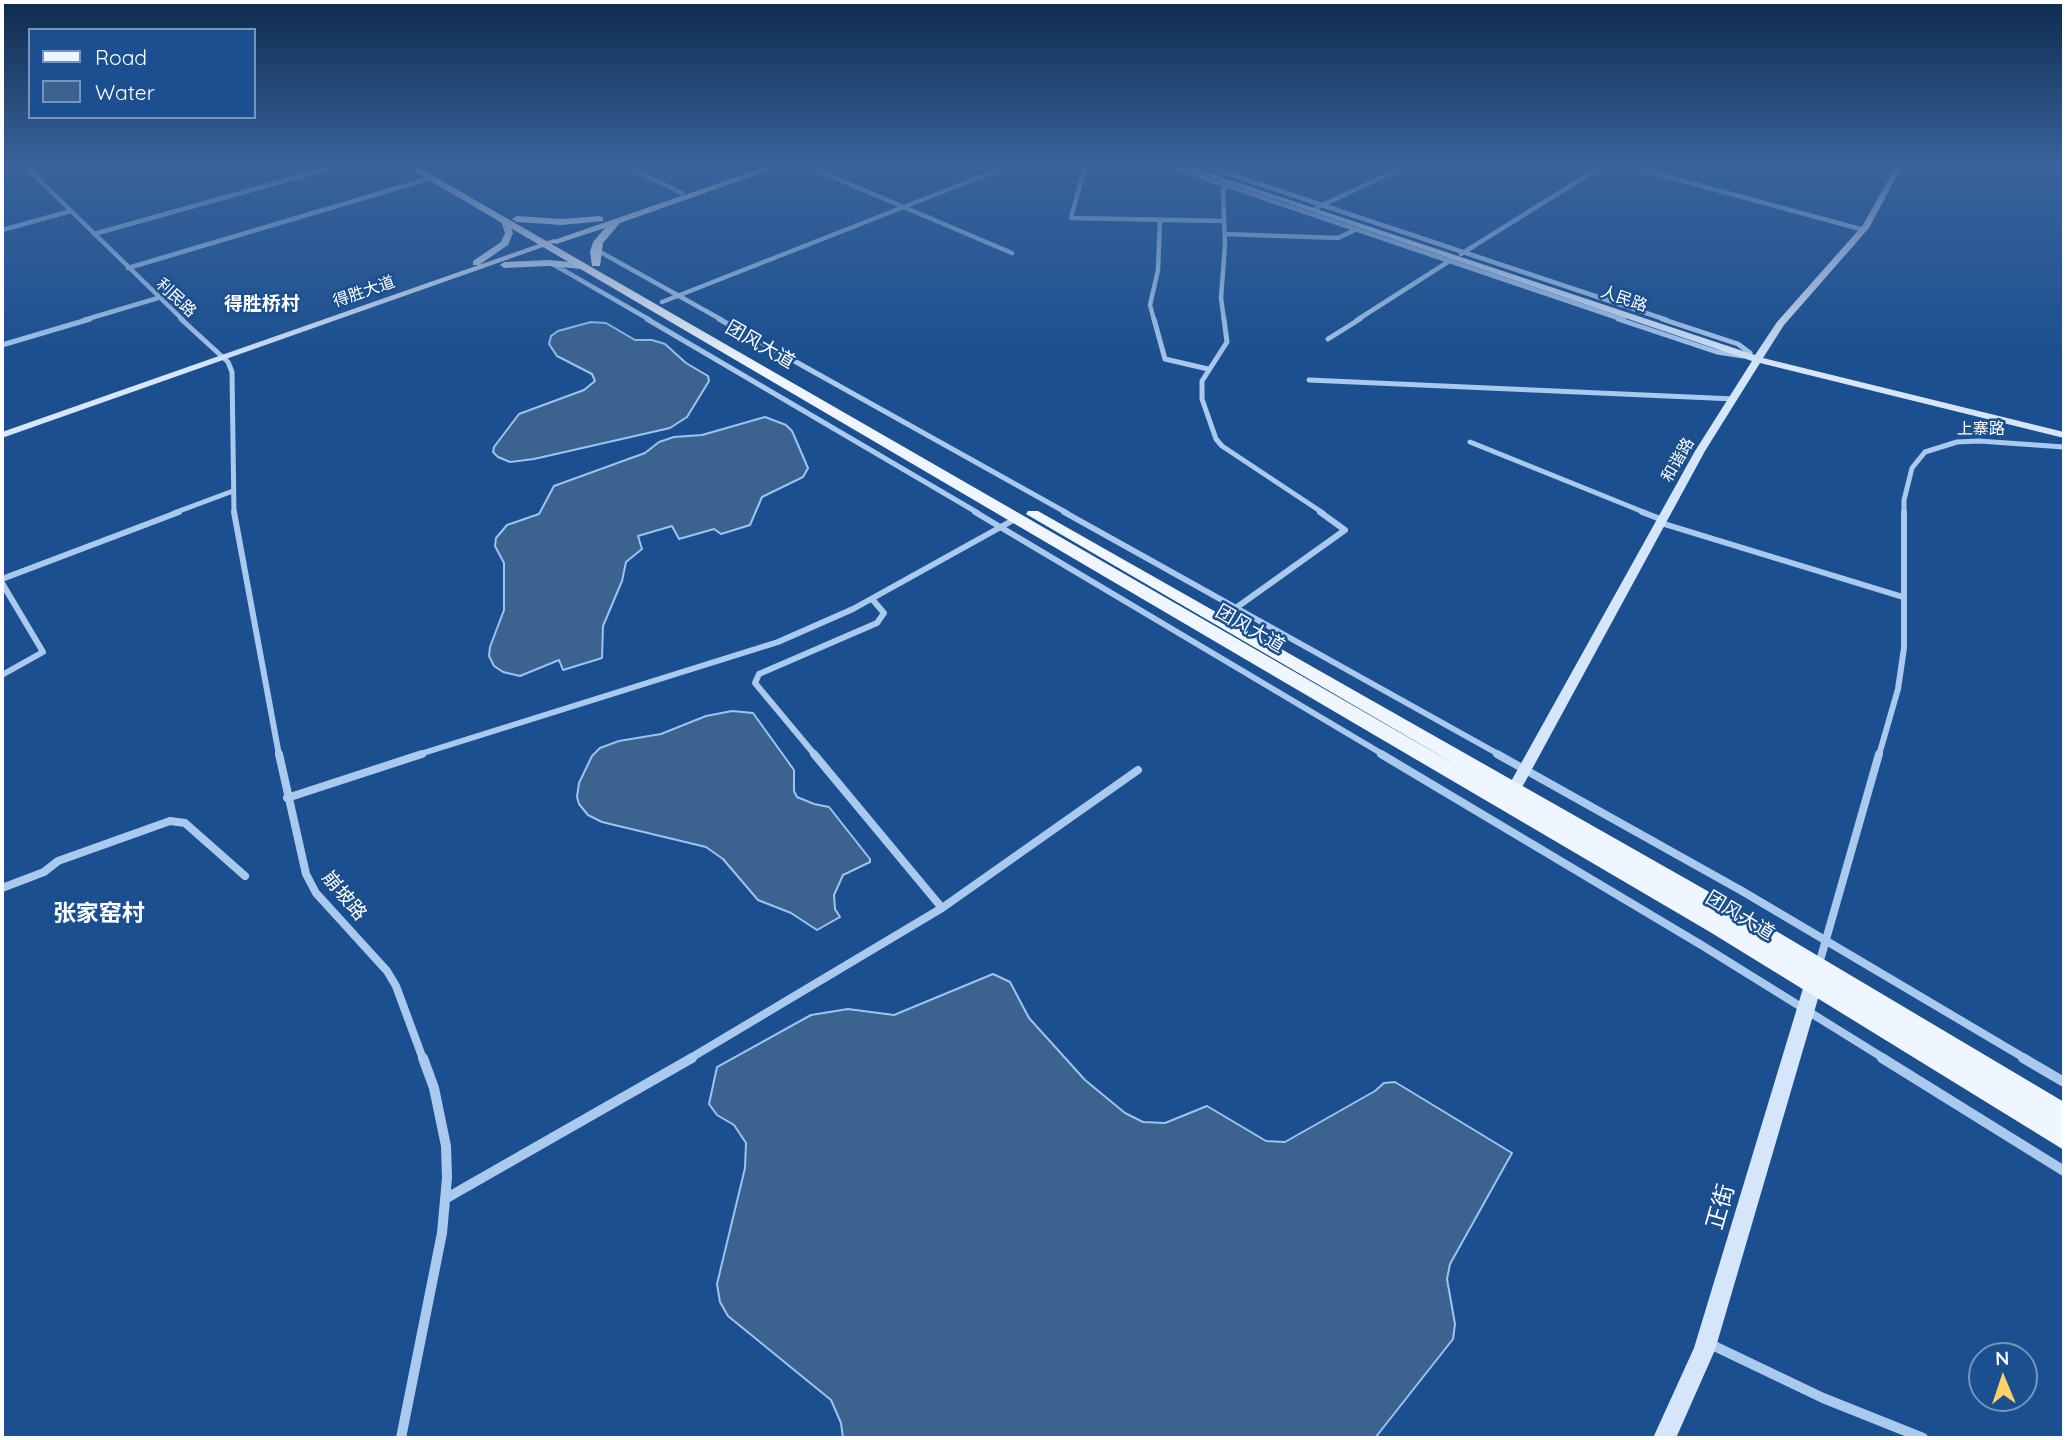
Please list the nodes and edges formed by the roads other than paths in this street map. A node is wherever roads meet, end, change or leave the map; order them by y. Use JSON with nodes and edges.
{"nodes":[{"id":1,"x":237,"y":233,"type":"edge"},
{"id":2,"x":509,"y":233,"type":"edge"},
{"id":3,"x":534,"y":233,"type":"edge"},
{"id":4,"x":571,"y":233,"type":"edge"},
{"id":5,"x":604,"y":233,"type":"edge"},
{"id":6,"x":835,"y":233,"type":"edge"},
{"id":7,"x":967,"y":233,"type":"edge"},
{"id":8,"x":1159,"y":233,"type":"edge"},
{"id":9,"x":1225,"y":233,"type":"edge"},
{"id":10,"x":1230,"y":233,"type":"edge"},
{"id":11,"x":1348,"y":233,"type":"edge"},
{"id":12,"x":1367,"y":233,"type":"edge"},
{"id":13,"x":1388,"y":233,"type":"edge"},
{"id":14,"x":1392,"y":233,"type":"edge"},
{"id":15,"x":1494,"y":233,"type":"edge"},
{"id":16,"x":1861,"y":233,"type":"edge"},
{"id":17,"x":94,"y":234,"type":"edge"},
{"id":18,"x":548,"y":241,"type":"junction"},
{"id":19,"x":1013,"y":253,"type":"dead end"},
{"id":20,"x":1456,"y":257,"type":"junction"},
{"id":21,"x":591,"y":260,"type":"junction"},
{"id":22,"x":551,"y":263,"type":"junction"},
{"id":23,"x":475,"y":267,"type":"junction"},
{"id":24,"x":128,"y":268,"type":"junction"},
{"id":25,"x":678,"y":295,"type":"junction"},
{"id":26,"x":158,"y":298,"type":"junction"},
{"id":27,"x":662,"y":302,"type":"junction"},
{"id":28,"x":1328,"y":339,"type":"dead end"},
{"id":29,"x":2,"y":345,"type":"edge"},
{"id":30,"x":221,"y":355,"type":"junction"},
{"id":31,"x":1755,"y":356,"type":"junction"},
{"id":32,"x":1208,"y":369,"type":"junction"},
{"id":33,"x":1309,"y":380,"type":"dead end"},
{"id":34,"x":1734,"y":399,"type":"junction"},
{"id":35,"x":2,"y":428,"type":"edge"},
{"id":36,"x":2064,"y":433,"type":"edge"},
{"id":37,"x":2,"y":435,"type":"edge"},
{"id":38,"x":1470,"y":442,"type":"dead end"},
{"id":39,"x":2064,"y":447,"type":"edge"},
{"id":40,"x":233,"y":491,"type":"junction"},
{"id":41,"x":1017,"y":519,"type":"junction"},
{"id":42,"x":1662,"y":521,"type":"junction"},
{"id":43,"x":1001,"y":527,"type":"junction"},
{"id":44,"x":2,"y":581,"type":"edge"},
{"id":45,"x":1903,"y":597,"type":"junction"},
{"id":46,"x":872,"y":599,"type":"junction"},
{"id":47,"x":1237,"y":607,"type":"junction"},
{"id":48,"x":1219,"y":620,"type":"junction"},
{"id":49,"x":2,"y":675,"type":"edge"},
{"id":50,"x":1138,"y":769,"type":"dead end"},
{"id":51,"x":1525,"y":769,"type":"junction"},
{"id":52,"x":1514,"y":789,"type":"junction"},
{"id":53,"x":287,"y":798,"type":"junction"},
{"id":54,"x":246,"y":876,"type":"dead end"},
{"id":55,"x":2,"y":888,"type":"edge"},
{"id":56,"x":942,"y":908,"type":"junction"},
{"id":57,"x":1826,"y":941,"type":"junction"},
{"id":58,"x":1815,"y":976,"type":"junction"},
{"id":59,"x":1805,"y":1010,"type":"junction"},
{"id":60,"x":2064,"y":1082,"type":"edge"},
{"id":61,"x":2064,"y":1115,"type":"edge"},
{"id":62,"x":2064,"y":1138,"type":"edge"},
{"id":63,"x":2064,"y":1171,"type":"edge"},
{"id":64,"x":445,"y":1199,"type":"junction"},
{"id":65,"x":1706,"y":1342,"type":"junction"},
{"id":66,"x":401,"y":1438,"type":"edge"},
{"id":67,"x":1664,"y":1438,"type":"edge"},
{"id":68,"x":1923,"y":1438,"type":"edge"}],
"edges":[{"from":1,"to":24,"type":"street"},
{"from":2,"to":23,"type":"street"},
{"from":3,"to":18,"type":"main road","name":"团风大道"},
{"from":4,"to":18,"type":"main road","name":"得胜大道"},
{"from":5,"to":21,"type":"main road"},
{"from":6,"to":25,"type":"street"},
{"from":7,"to":19,"type":"street"},
{"from":8,"to":32,"type":"street"},
{"from":9,"to":32,"type":"street"},
{"from":10,"to":11,"type":"street"},
{"from":12,"to":20,"type":"street"},
{"from":13,"to":20,"type":"street","name":"人民路"},
{"from":14,"to":20,"type":"street","name":"人民路"},
{"from":15,"to":20,"type":"street"},
{"from":16,"to":31,"type":"street","name":"和谐路"},
{"from":17,"to":24,"type":"street","name":"利民路"},
{"from":18,"to":21,"type":"main road","name":"团风大道"},
{"from":18,"to":23,"type":"street","name":"得胜大道"},
{"from":20,"to":28,"type":"street"},
{"from":20,"to":31,"type":"street","name":"人民路"},
{"from":21,"to":22,"type":"street"},
{"from":21,"to":25,"type":"street"},
{"from":21,"to":27,"type":"main road","name":"团风大道"},
{"from":21,"to":41,"type":"main road","name":"团风大道"},
{"from":22,"to":23,"type":"street"},
{"from":22,"to":43,"type":"street"},
{"from":23,"to":30,"type":"street","name":"得胜大道"},
{"from":24,"to":26,"type":"street","name":"利民路"},
{"from":25,"to":27,"type":"street"},
{"from":25,"to":47,"type":"street"},
{"from":26,"to":29,"type":"street"},
{"from":26,"to":30,"type":"street","name":"利民路"},
{"from":27,"to":48,"type":"main road","name":"团风大道"},
{"from":30,"to":35,"type":"street","name":"得胜大道"},
{"from":30,"to":37,"type":"street","name":"得胜大道"},
{"from":30,"to":40,"type":"street","name":"崩坡路"},
{"from":31,"to":34,"type":"street","name":"和谐路"},
{"from":31,"to":36,"type":"street","name":"人民路"},
{"from":32,"to":47,"type":"street"},
{"from":33,"to":34,"type":"street"},
{"from":34,"to":42,"type":"street","name":"和谐路"},
{"from":38,"to":42,"type":"street"},
{"from":39,"to":45,"type":"street","name":"上寨路"},
{"from":40,"to":44,"type":"street"},
{"from":40,"to":53,"type":"street","name":"崩坡路"},
{"from":41,"to":43,"type":"street"},
{"from":41,"to":58,"type":"main road","name":"团风大道"},
{"from":42,"to":45,"type":"street"},
{"from":42,"to":51,"type":"street","name":"和谐路"},
{"from":43,"to":46,"type":"street"},
{"from":43,"to":59,"type":"street"},
{"from":44,"to":49,"type":"street"},
{"from":45,"to":57,"type":"street"},
{"from":46,"to":53,"type":"street"},
{"from":46,"to":56,"type":"street"},
{"from":47,"to":48,"type":"street"},
{"from":47,"to":51,"type":"street"},
{"from":48,"to":52,"type":"main road","name":"团风大道"},
{"from":50,"to":56,"type":"street"},
{"from":51,"to":52,"type":"street","name":"和谐路"},
{"from":51,"to":57,"type":"street"},
{"from":52,"to":58,"type":"main road","name":"团风大道"},
{"from":53,"to":64,"type":"street","name":"崩坡路"},
{"from":54,"to":55,"type":"street"},
{"from":56,"to":64,"type":"street"},
{"from":57,"to":58,"type":"street"},
{"from":57,"to":60,"type":"street"},
{"from":58,"to":59,"type":"street","name":"正街"},
{"from":58,"to":61,"type":"main road","name":"团风大道"},
{"from":58,"to":62,"type":"main road","name":"团风大道"},
{"from":59,"to":63,"type":"street"},
{"from":59,"to":65,"type":"street","name":"正街"},
{"from":64,"to":66,"type":"street","name":"崩坡路"},
{"from":65,"to":67,"type":"street","name":"正街"},
{"from":65,"to":68,"type":"street"}]}
